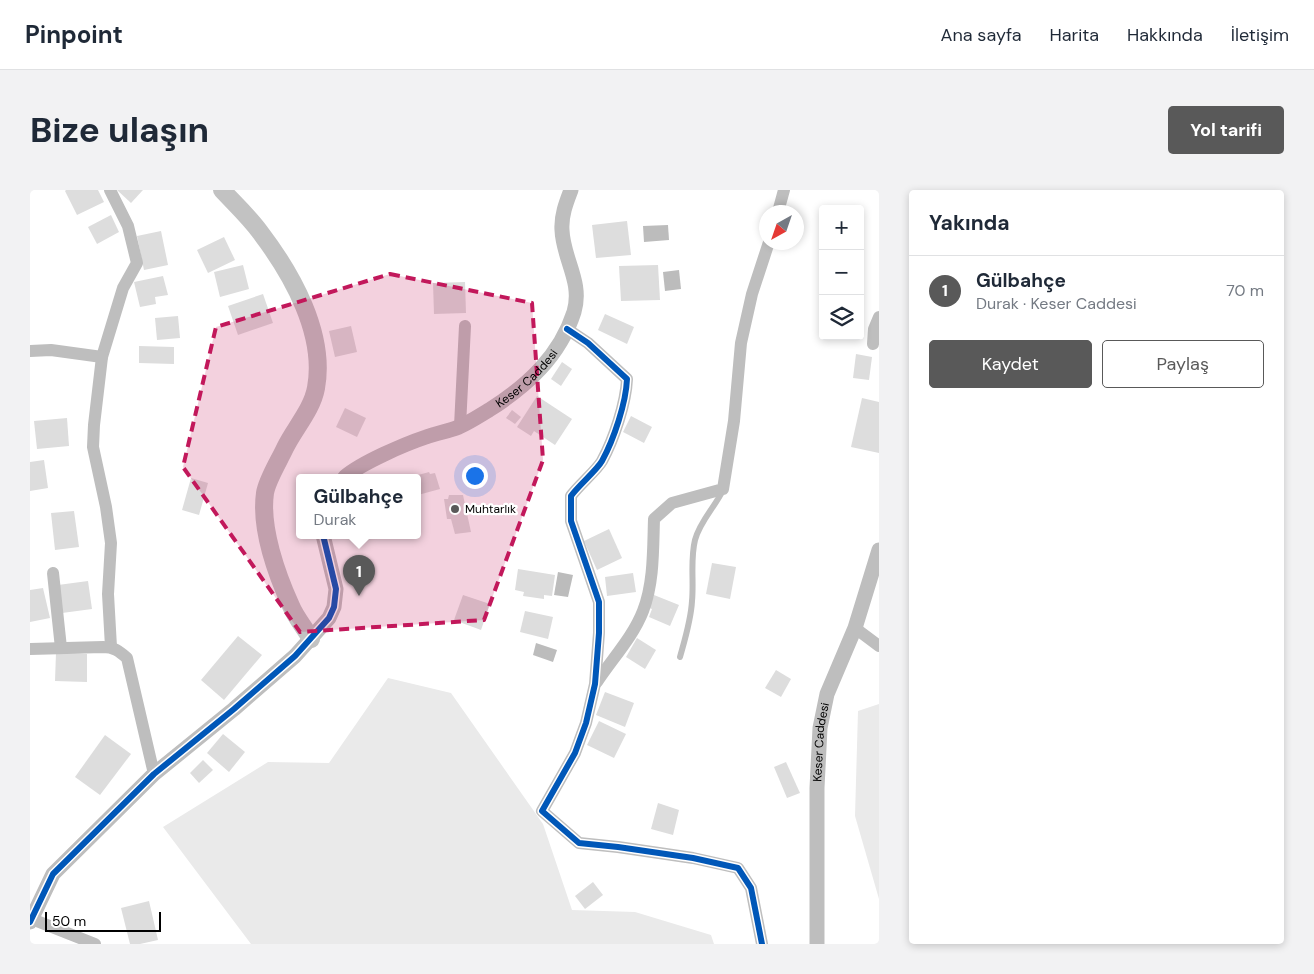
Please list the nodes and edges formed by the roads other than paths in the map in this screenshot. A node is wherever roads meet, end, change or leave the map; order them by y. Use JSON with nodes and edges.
{"nodes":[{"id":1,"x":110,"y":190,"type":"edge"},
{"id":2,"x":571,"y":190,"type":"edge"},
{"id":3,"x":784,"y":190,"type":"edge"},
{"id":4,"x":227,"y":192,"type":"edge"},
{"id":5,"x":780,"y":205,"type":"edge"},
{"id":6,"x":766,"y":250,"type":"edge"},
{"id":7,"x":879,"y":317,"type":"edge"},
{"id":8,"x":465,"y":326,"type":"dead end"},
{"id":9,"x":566,"y":329,"type":"junction"},
{"id":10,"x":873,"y":344,"type":"dead end"},
{"id":11,"x":30,"y":351,"type":"edge"},
{"id":12,"x":102,"y":357,"type":"junction"},
{"id":13,"x":460,"y":426,"type":"junction"},
{"id":14,"x":350,"y":474,"type":"edge"},
{"id":15,"x":723,"y":489,"type":"junction"},
{"id":16,"x":324,"y":539,"type":"edge"},
{"id":17,"x":879,"y":550,"type":"edge"},
{"id":18,"x":53,"y":573,"type":"dead end"},
{"id":19,"x":855,"y":628,"type":"junction"},
{"id":20,"x":311,"y":639,"type":"junction"},
{"id":21,"x":879,"y":646,"type":"edge"},
{"id":22,"x":111,"y":647,"type":"junction"},
{"id":23,"x":61,"y":648,"type":"junction"},
{"id":24,"x":30,"y":649,"type":"edge"},
{"id":25,"x":680,"y":657,"type":"dead end"},
{"id":26,"x":595,"y":684,"type":"junction"},
{"id":27,"x":154,"y":774,"type":"junction"},
{"id":28,"x":31,"y":920,"type":"edge"},
{"id":29,"x":96,"y":944,"type":"edge"},
{"id":30,"x":762,"y":944,"type":"edge"},
{"id":31,"x":817,"y":944,"type":"edge"}],
"edges":[{"from":1,"to":12,"type":"street"},
{"from":2,"to":9,"type":"street","name":"Keser Caddesi"},
{"from":3,"to":5,"type":"street"},
{"from":4,"to":20,"type":"main road"},
{"from":6,"to":15,"type":"street"},
{"from":7,"to":10,"type":"street"},
{"from":8,"to":13,"type":"street"},
{"from":9,"to":13,"type":"street","name":"Keser Caddesi"},
{"from":9,"to":26,"type":"street"},
{"from":11,"to":12,"type":"street"},
{"from":12,"to":22,"type":"street"},
{"from":13,"to":14,"type":"street","name":"Keser Caddesi"},
{"from":15,"to":25,"type":"lane"},
{"from":15,"to":26,"type":"street"},
{"from":16,"to":20,"type":"street"},
{"from":17,"to":19,"type":"street","name":"Keser Caddesi"},
{"from":18,"to":23,"type":"street"},
{"from":19,"to":21,"type":"street"},
{"from":19,"to":31,"type":"street","name":"Keser Caddesi"},
{"from":20,"to":27,"type":"street"},
{"from":22,"to":23,"type":"street"},
{"from":22,"to":27,"type":"street"},
{"from":23,"to":24,"type":"street"},
{"from":26,"to":30,"type":"street"},
{"from":27,"to":28,"type":"street"},
{"from":28,"to":29,"type":"street"}]}
